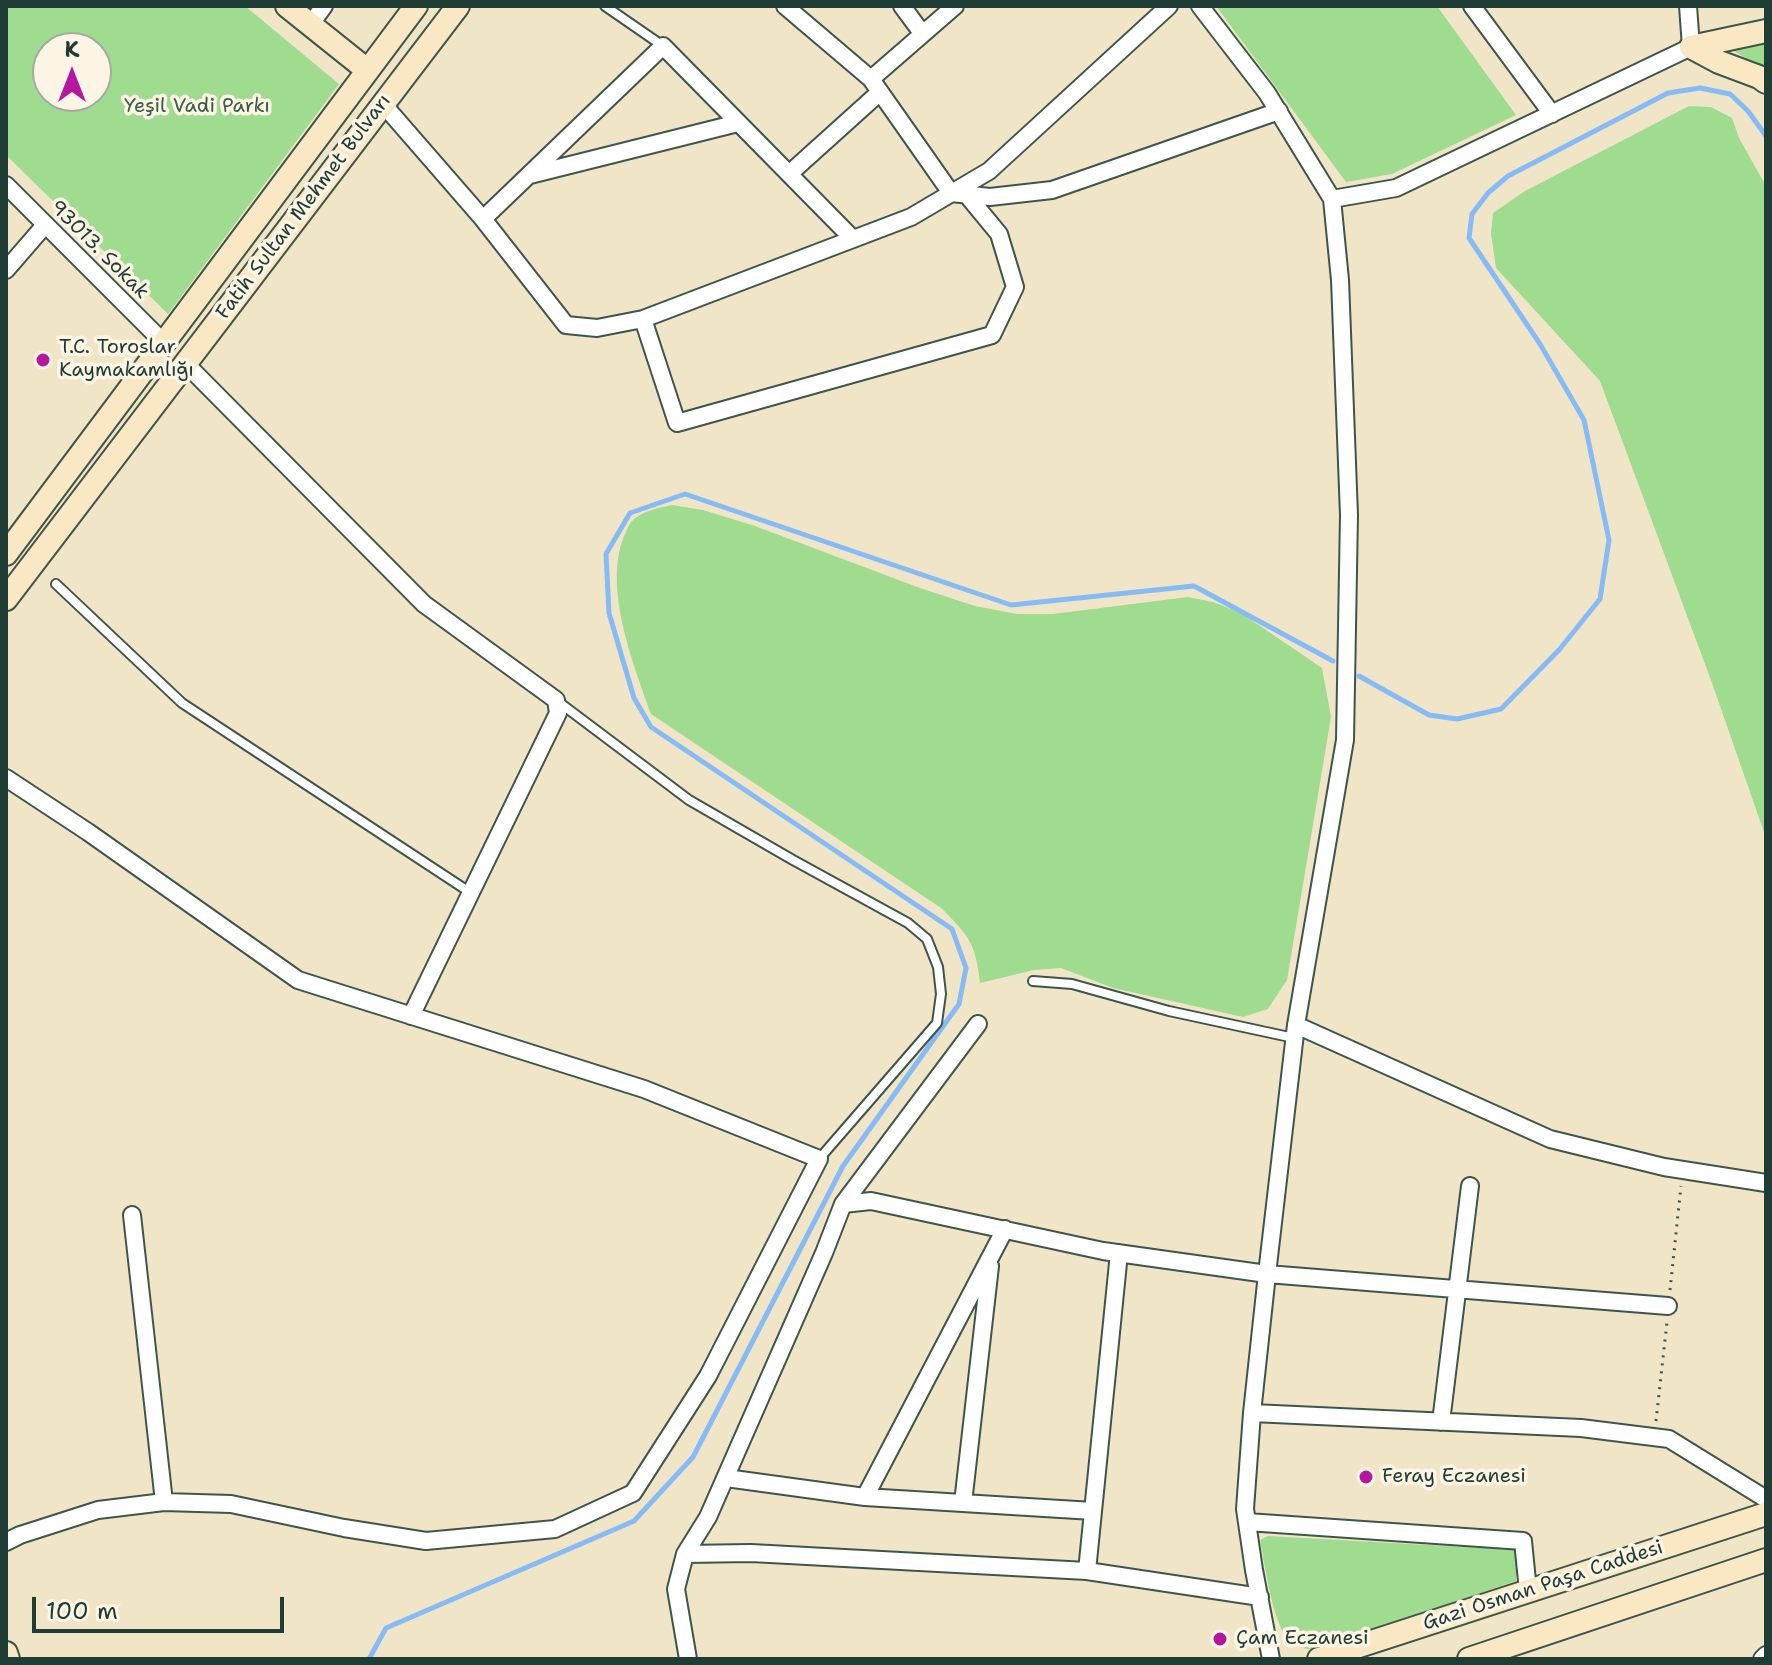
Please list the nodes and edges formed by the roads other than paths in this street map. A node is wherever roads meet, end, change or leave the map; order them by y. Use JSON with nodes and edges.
{"nodes":[{"id":1,"x":287,"y":6,"type":"edge"},
{"id":2,"x":324,"y":6,"type":"edge"},
{"id":3,"x":416,"y":6,"type":"edge"},
{"id":4,"x":458,"y":6,"type":"edge"},
{"id":5,"x":605,"y":6,"type":"edge"},
{"id":6,"x":785,"y":6,"type":"edge"},
{"id":7,"x":902,"y":6,"type":"edge"},
{"id":8,"x":955,"y":6,"type":"edge"},
{"id":9,"x":1169,"y":6,"type":"edge"},
{"id":10,"x":1200,"y":6,"type":"edge"},
{"id":11,"x":1472,"y":6,"type":"edge"},
{"id":12,"x":1688,"y":6,"type":"edge"},
{"id":13,"x":310,"y":25,"type":"junction"},
{"id":14,"x":1766,"y":31,"type":"edge"},
{"id":15,"x":922,"y":33,"type":"junction"},
{"id":16,"x":663,"y":46,"type":"junction"},
{"id":17,"x":1691,"y":47,"type":"junction"},
{"id":18,"x":367,"y":70,"type":"junction"},
{"id":19,"x":1766,"y":82,"type":"edge"},
{"id":20,"x":875,"y":86,"type":"junction"},
{"id":21,"x":383,"y":104,"type":"junction"},
{"id":22,"x":1279,"y":111,"type":"junction"},
{"id":23,"x":1552,"y":114,"type":"junction"},
{"id":24,"x":738,"y":123,"type":"junction"},
{"id":25,"x":789,"y":174,"type":"junction"},
{"id":26,"x":528,"y":176,"type":"junction"},
{"id":27,"x":6,"y":185,"type":"edge"},
{"id":28,"x":960,"y":192,"type":"junction"},
{"id":29,"x":1332,"y":199,"type":"junction"},
{"id":30,"x":483,"y":219,"type":"junction"},
{"id":31,"x":45,"y":225,"type":"junction"},
{"id":32,"x":853,"y":239,"type":"junction"},
{"id":33,"x":6,"y":270,"type":"edge"},
{"id":34,"x":643,"y":319,"type":"junction"},
{"id":35,"x":165,"y":344,"type":"junction"},
{"id":36,"x":185,"y":363,"type":"junction"},
{"id":37,"x":6,"y":554,"type":"edge"},
{"id":38,"x":56,"y":584,"type":"dead end"},
{"id":39,"x":6,"y":599,"type":"edge"},
{"id":40,"x":556,"y":700,"type":"junction"},
{"id":41,"x":6,"y":778,"type":"edge"},
{"id":42,"x":471,"y":893,"type":"junction"},
{"id":43,"x":1033,"y":981,"type":"dead end"},
{"id":44,"x":411,"y":1016,"type":"junction"},
{"id":45,"x":978,"y":1024,"type":"dead end"},
{"id":46,"x":1295,"y":1032,"type":"junction"},
{"id":47,"x":819,"y":1159,"type":"junction"},
{"id":48,"x":1766,"y":1183,"type":"edge"},
{"id":49,"x":1470,"y":1186,"type":"dead end"},
{"id":50,"x":843,"y":1204,"type":"junction"},
{"id":51,"x":132,"y":1215,"type":"dead end"},
{"id":52,"x":1005,"y":1229,"type":"junction"},
{"id":53,"x":1119,"y":1253,"type":"junction"},
{"id":54,"x":991,"y":1257,"type":"junction"},
{"id":55,"x":1267,"y":1274,"type":"junction"},
{"id":56,"x":1457,"y":1289,"type":"junction"},
{"id":57,"x":1668,"y":1306,"type":"dead end"},
{"id":58,"x":1252,"y":1413,"type":"junction"},
{"id":59,"x":1441,"y":1422,"type":"junction"},
{"id":60,"x":726,"y":1478,"type":"junction"},
{"id":61,"x":865,"y":1497,"type":"junction"},
{"id":62,"x":1766,"y":1499,"type":"edge"},
{"id":63,"x":164,"y":1502,"type":"junction"},
{"id":64,"x":963,"y":1503,"type":"junction"},
{"id":65,"x":1093,"y":1511,"type":"junction"},
{"id":66,"x":1766,"y":1514,"type":"edge"},
{"id":67,"x":1247,"y":1522,"type":"junction"},
{"id":68,"x":6,"y":1542,"type":"edge"},
{"id":69,"x":685,"y":1554,"type":"junction"},
{"id":70,"x":1766,"y":1560,"type":"edge"},
{"id":71,"x":1087,"y":1571,"type":"junction"},
{"id":72,"x":1528,"y":1591,"type":"junction"},
{"id":73,"x":1260,"y":1597,"type":"junction"},
{"id":74,"x":6,"y":1653,"type":"edge"},
{"id":75,"x":8,"y":1659,"type":"edge"},
{"id":76,"x":688,"y":1659,"type":"edge"},
{"id":77,"x":1271,"y":1659,"type":"edge"},
{"id":78,"x":1319,"y":1659,"type":"edge"},
{"id":79,"x":1469,"y":1659,"type":"edge"}],
"edges":[{"from":1,"to":13,"type":"street"},
{"from":2,"to":13,"type":"street"},
{"from":3,"to":18,"type":"street","name":"Fatih Sultan Mehmet Bulvarı"},
{"from":4,"to":21,"type":"street","name":"Fatih Sultan Mehmet Bulvarı"},
{"from":5,"to":16,"type":"lane"},
{"from":6,"to":20,"type":"street"},
{"from":7,"to":15,"type":"street"},
{"from":8,"to":15,"type":"street"},
{"from":9,"to":28,"type":"street"},
{"from":10,"to":22,"type":"street"},
{"from":11,"to":23,"type":"street"},
{"from":12,"to":17,"type":"street"},
{"from":13,"to":18,"type":"street"},
{"from":14,"to":17,"type":"street"},
{"from":15,"to":20,"type":"street"},
{"from":16,"to":24,"type":"street"},
{"from":16,"to":26,"type":"street"},
{"from":17,"to":19,"type":"street"},
{"from":17,"to":23,"type":"street"},
{"from":18,"to":35,"type":"street","name":"Fatih Sultan Mehmet Bulvarı"},
{"from":20,"to":25,"type":"street"},
{"from":20,"to":28,"type":"street"},
{"from":21,"to":30,"type":"street"},
{"from":21,"to":36,"type":"street","name":"Fatih Sultan Mehmet Bulvarı"},
{"from":22,"to":28,"type":"street"},
{"from":22,"to":29,"type":"street"},
{"from":23,"to":29,"type":"street"},
{"from":24,"to":25,"type":"street"},
{"from":24,"to":26,"type":"street"},
{"from":25,"to":32,"type":"street"},
{"from":26,"to":30,"type":"street"},
{"from":27,"to":31,"type":"street","name":"93013. Sokak"},
{"from":28,"to":32,"type":"street"},
{"from":28,"to":34,"type":"street"},
{"from":29,"to":46,"type":"street"},
{"from":30,"to":34,"type":"street"},
{"from":31,"to":33,"type":"street"},
{"from":31,"to":35,"type":"street","name":"93013. Sokak"},
{"from":32,"to":34,"type":"street"},
{"from":35,"to":37,"type":"street","name":"Fatih Sultan Mehmet Bulvarı"},
{"from":36,"to":39,"type":"street","name":"Fatih Sultan Mehmet Bulvarı"},
{"from":36,"to":40,"type":"street"},
{"from":38,"to":42,"type":"lane"},
{"from":40,"to":42,"type":"street"},
{"from":40,"to":47,"type":"lane"},
{"from":41,"to":44,"type":"street"},
{"from":42,"to":44,"type":"street"},
{"from":43,"to":46,"type":"lane"},
{"from":44,"to":47,"type":"street"},
{"from":45,"to":50,"type":"street"},
{"from":46,"to":48,"type":"street"},
{"from":46,"to":55,"type":"street"},
{"from":47,"to":63,"type":"street"},
{"from":49,"to":56,"type":"street"},
{"from":50,"to":52,"type":"street"},
{"from":50,"to":60,"type":"street"},
{"from":51,"to":63,"type":"street"},
{"from":52,"to":53,"type":"street"},
{"from":52,"to":54,"type":"street"},
{"from":53,"to":55,"type":"street"},
{"from":53,"to":65,"type":"street"},
{"from":54,"to":61,"type":"street"},
{"from":54,"to":64,"type":"street"},
{"from":55,"to":56,"type":"street"},
{"from":55,"to":58,"type":"street"},
{"from":56,"to":57,"type":"street"},
{"from":56,"to":59,"type":"street"},
{"from":58,"to":59,"type":"street"},
{"from":58,"to":67,"type":"street"},
{"from":59,"to":62,"type":"street"},
{"from":60,"to":61,"type":"street"},
{"from":60,"to":69,"type":"street"},
{"from":61,"to":64,"type":"street"},
{"from":63,"to":68,"type":"street"},
{"from":64,"to":65,"type":"street"},
{"from":65,"to":71,"type":"street"},
{"from":66,"to":72,"type":"street","name":"Gazi Osman Paşa Caddesi"},
{"from":67,"to":72,"type":"street"},
{"from":67,"to":73,"type":"street"},
{"from":69,"to":71,"type":"street"},
{"from":69,"to":76,"type":"street"},
{"from":70,"to":79,"type":"street"},
{"from":71,"to":73,"type":"street"},
{"from":72,"to":78,"type":"street","name":"Gazi Osman Paşa Caddesi"},
{"from":73,"to":77,"type":"street"},
{"from":74,"to":75,"type":"street"}]}
